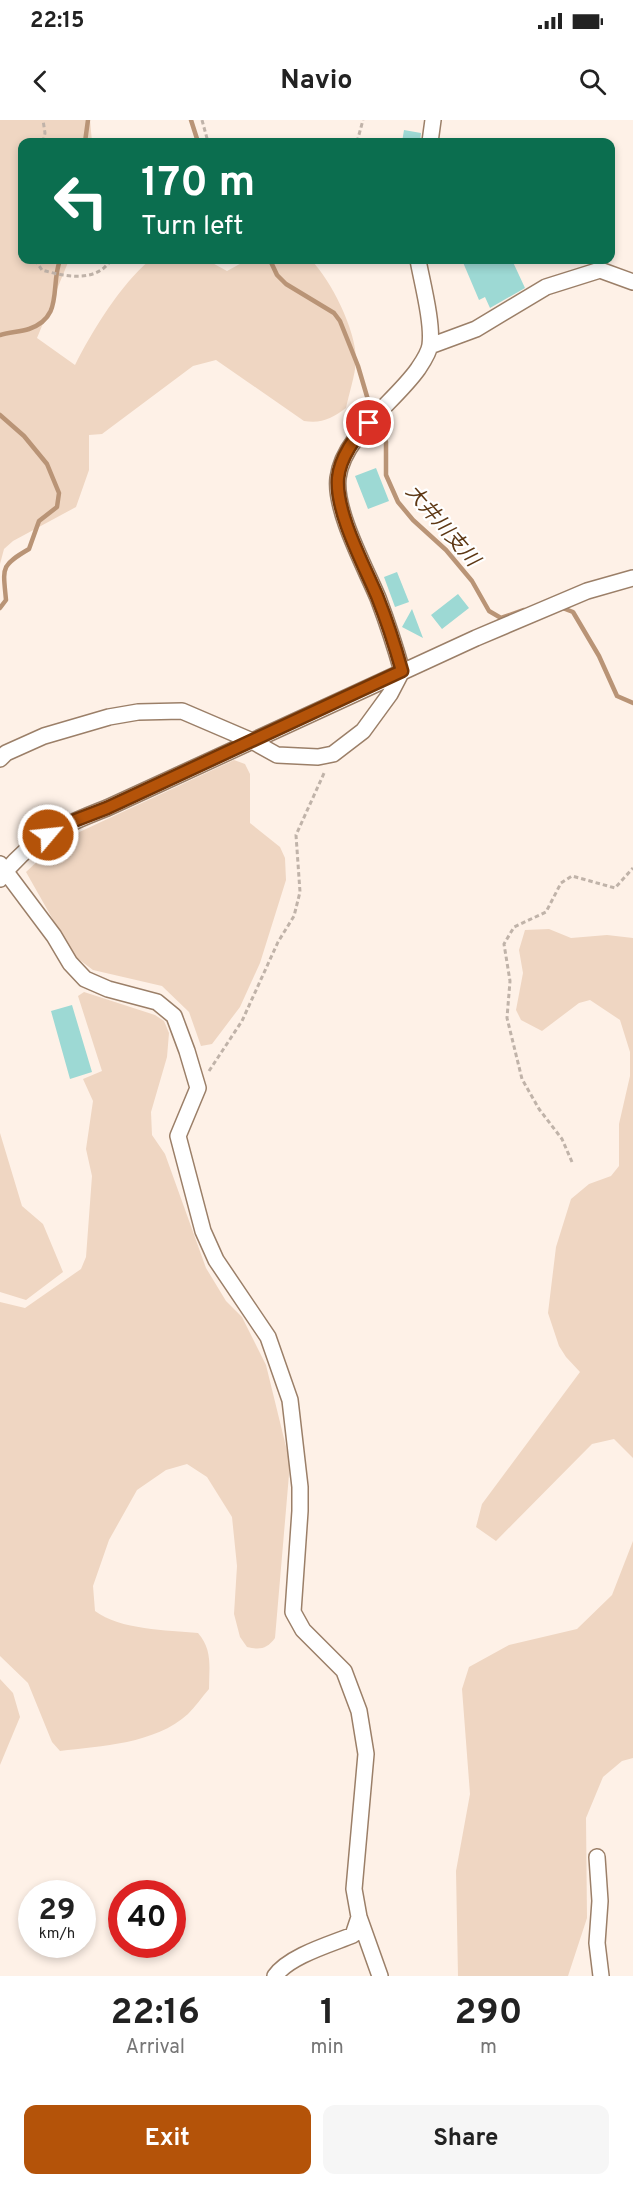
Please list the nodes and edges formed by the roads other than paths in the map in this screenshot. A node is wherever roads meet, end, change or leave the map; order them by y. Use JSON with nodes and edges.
{"nodes":[{"id":1,"x":433,"y":120,"type":"edge"},
{"id":2,"x":431,"y":138,"type":"edge"},
{"id":3,"x":419,"y":264,"type":"edge"},
{"id":4,"x":633,"y":282,"type":"edge"},
{"id":5,"x":430,"y":346,"type":"junction"},
{"id":6,"x":633,"y":578,"type":"edge"},
{"id":7,"x":402,"y":671,"type":"junction"},
{"id":8,"x":252,"y":741,"type":"junction"},
{"id":9,"x":0,"y":759,"type":"edge"},
{"id":10,"x":2,"y":872,"type":"edge"},
{"id":11,"x":597,"y":1857,"type":"dead end"},
{"id":12,"x":360,"y":1917,"type":"junction"},
{"id":13,"x":275,"y":1976,"type":"edge"},
{"id":14,"x":380,"y":1976,"type":"edge"},
{"id":15,"x":601,"y":1976,"type":"edge"}],
"edges":[{"from":1,"to":2,"type":"street"},
{"from":3,"to":5,"type":"street"},
{"from":4,"to":5,"type":"street"},
{"from":5,"to":7,"type":"street"},
{"from":6,"to":7,"type":"street"},
{"from":7,"to":8,"type":"street"},
{"from":7,"to":8,"type":"street"},
{"from":8,"to":9,"type":"street"},
{"from":8,"to":10,"type":"street"},
{"from":10,"to":12,"type":"street"},
{"from":11,"to":15,"type":"street"},
{"from":12,"to":13,"type":"street"},
{"from":12,"to":14,"type":"street"}]}
